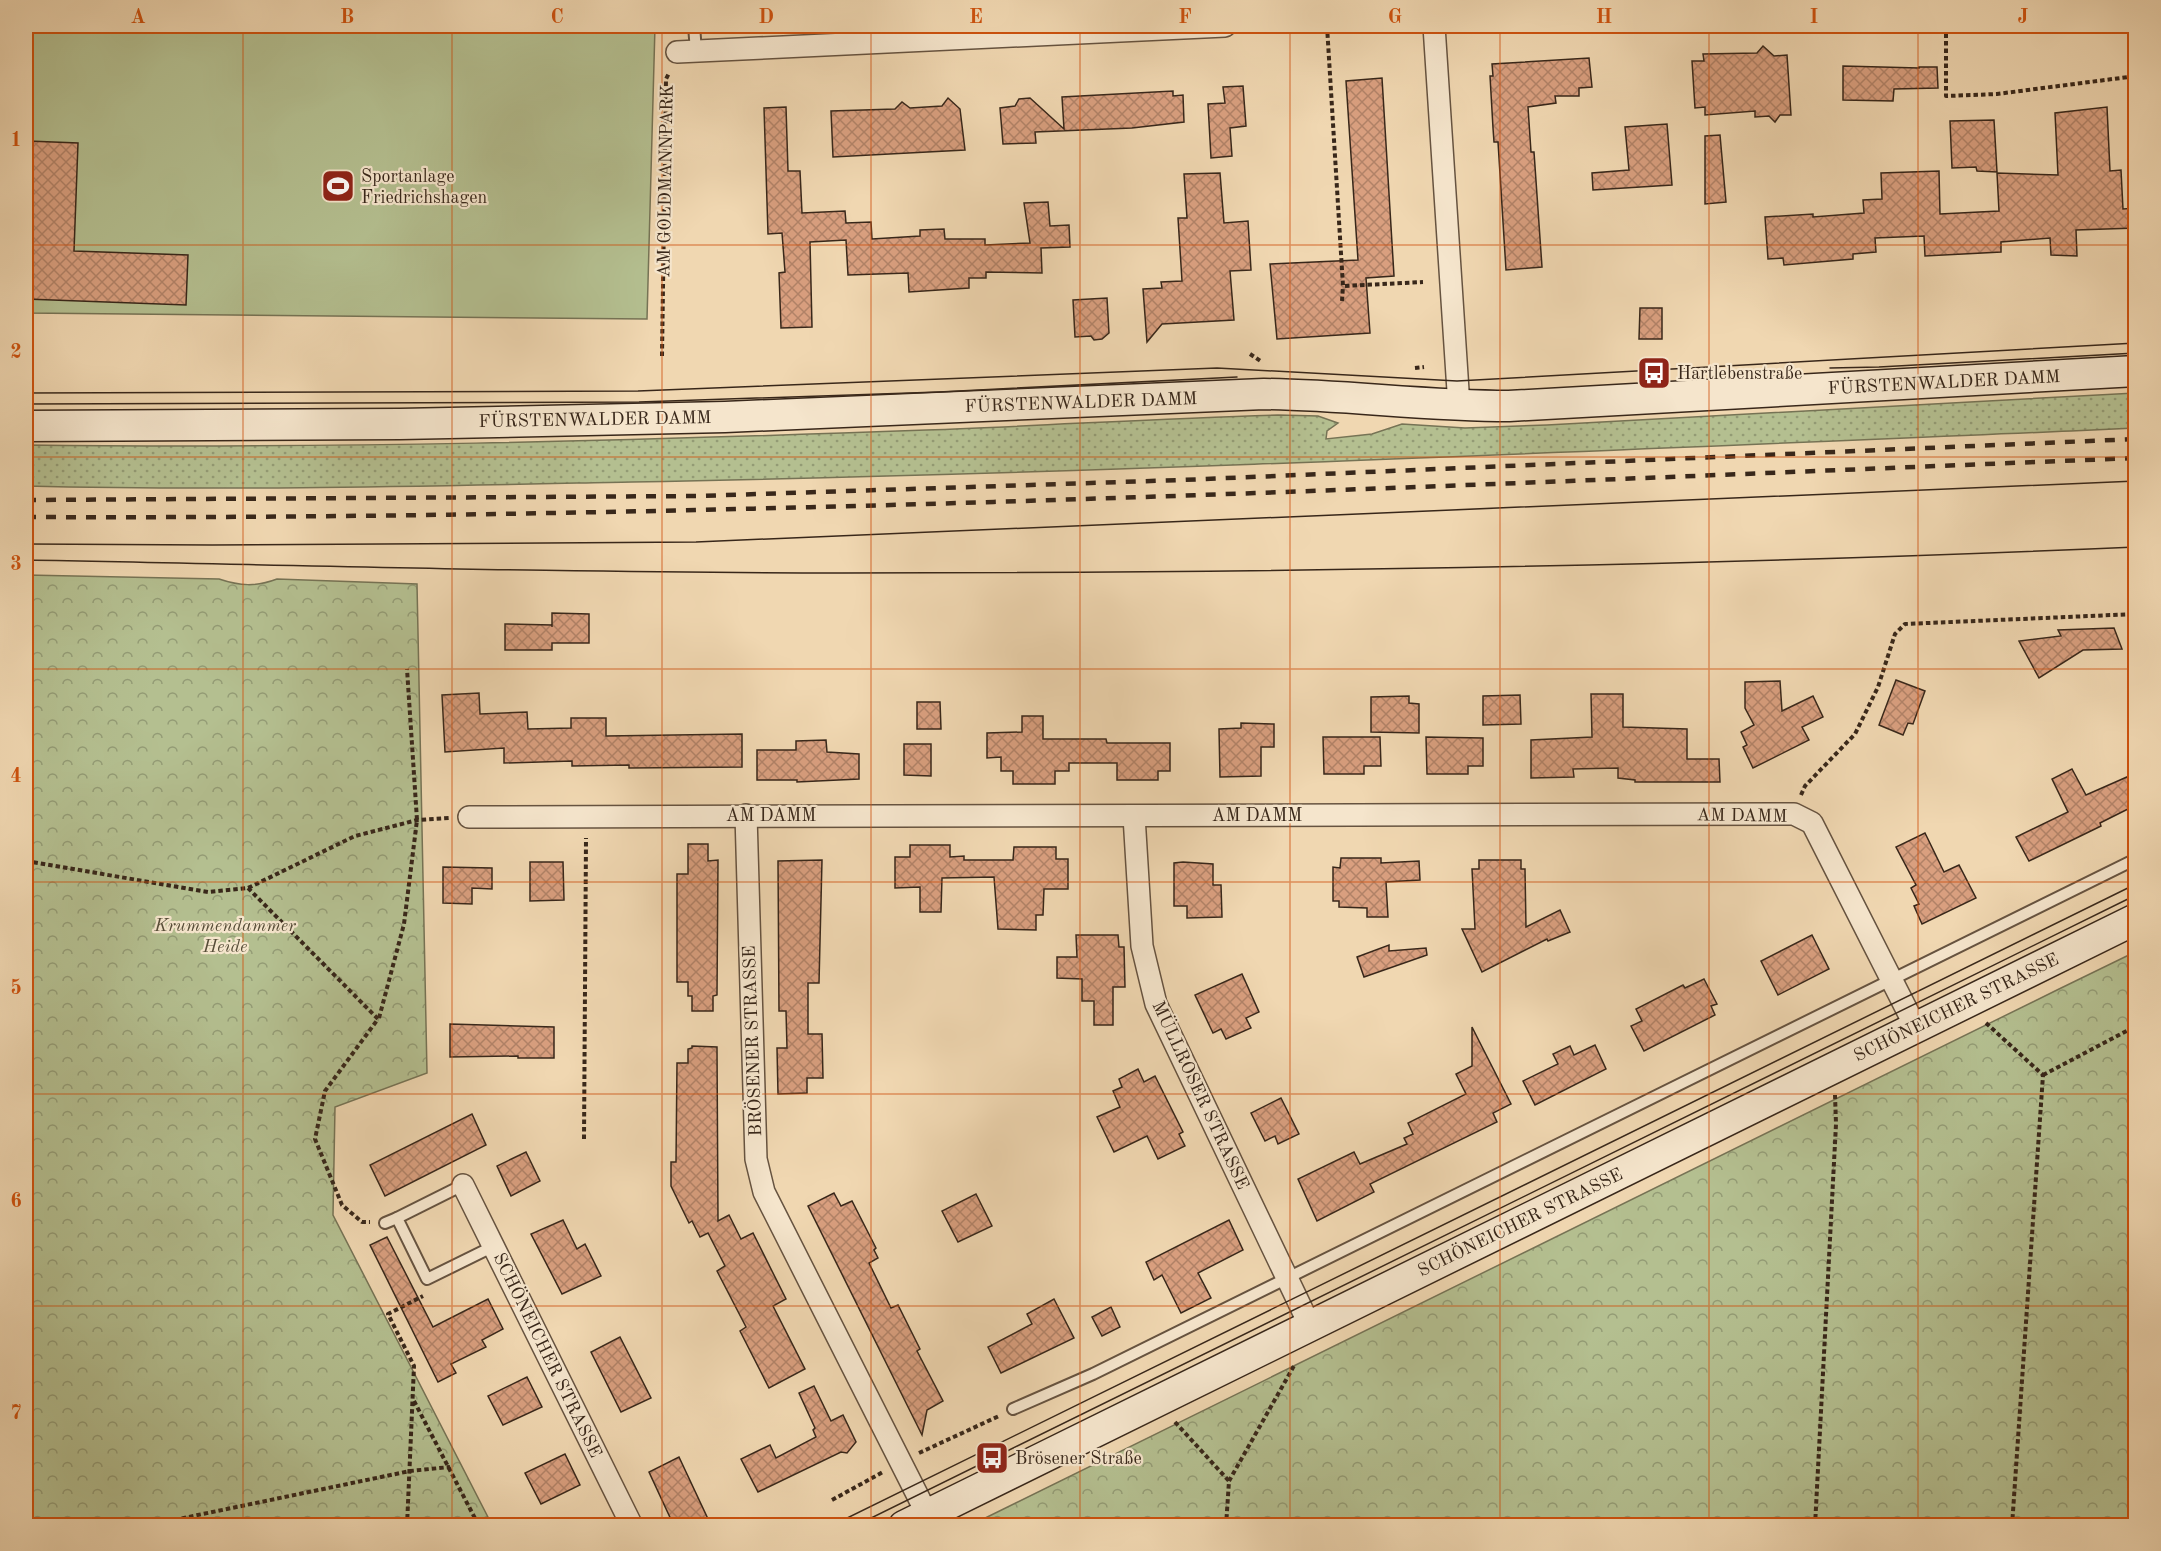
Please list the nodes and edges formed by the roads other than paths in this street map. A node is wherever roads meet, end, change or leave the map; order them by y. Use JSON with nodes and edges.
{"nodes":[{"id":1,"x":694,"y":26,"type":"edge"},
{"id":2,"x":1225,"y":26,"type":"edge"},
{"id":3,"x":1434,"y":26,"type":"edge"},
{"id":4,"x":686,"y":52,"type":"joint"},
{"id":5,"x":2136,"y":372,"type":"edge"},
{"id":6,"x":1459,"y":406,"type":"junction"},
{"id":7,"x":26,"y":426,"type":"edge"},
{"id":8,"x":746,"y":815,"type":"junction"},
{"id":9,"x":1134,"y":816,"type":"junction"},
{"id":10,"x":470,"y":817,"type":"road end"},
{"id":11,"x":2136,"y":859,"type":"edge"},
{"id":12,"x":2136,"y":919,"type":"edge"},
{"id":13,"x":1891,"y":981,"type":"junction"},
{"id":14,"x":1916,"y":1028,"type":"junction"},
{"id":15,"x":464,"y":1185,"type":"joint"},
{"id":16,"x":397,"y":1218,"type":"junction"},
{"id":17,"x":385,"y":1223,"type":"road end"},
{"id":18,"x":494,"y":1246,"type":"junction"},
{"id":19,"x":1287,"y":1278,"type":"junction"},
{"id":20,"x":1310,"y":1326,"type":"junction"},
{"id":21,"x":1013,"y":1409,"type":"dead end"},
{"id":22,"x":916,"y":1520,"type":"edge"},
{"id":23,"x":632,"y":1526,"type":"edge"}],
"edges":[{"from":1,"to":4,"type":"lane"},
{"from":2,"to":4,"type":"street"},
{"from":3,"to":6,"type":"street"},
{"from":5,"to":6,"type":"main road","name":"FÜRSTENWALDER DAMM"},
{"from":6,"to":7,"type":"main road","name":"FÜRSTENWALDER DAMM"},
{"from":8,"to":9,"type":"street","name":"AM DAMM"},
{"from":8,"to":10,"type":"street","name":"AM DAMM"},
{"from":8,"to":22,"type":"street","name":"BRÖSENER STRASSE"},
{"from":9,"to":13,"type":"street","name":"AM DAMM"},
{"from":9,"to":19,"type":"street","name":"MÜLLROSER STRASSE"},
{"from":11,"to":13,"type":"lane"},
{"from":12,"to":14,"type":"main road","name":"SCHÖNEICHER STRASSE"},
{"from":13,"to":14,"type":"street","name":"AM DAMM"},
{"from":13,"to":19,"type":"lane"},
{"from":14,"to":20,"type":"main road","name":"SCHÖNEICHER STRASSE"},
{"from":15,"to":16,"type":"lane"},
{"from":15,"to":18,"type":"street","name":"SCHÖNEICHER STRASSE"},
{"from":16,"to":17,"type":"lane"},
{"from":16,"to":18,"type":"lane"},
{"from":18,"to":23,"type":"street","name":"SCHÖNEICHER STRASSE"},
{"from":19,"to":20,"type":"street","name":"MÜLLROSER STRASSE"},
{"from":19,"to":21,"type":"lane"},
{"from":20,"to":22,"type":"main road","name":"SCHÖNEICHER STRASSE"}]}
